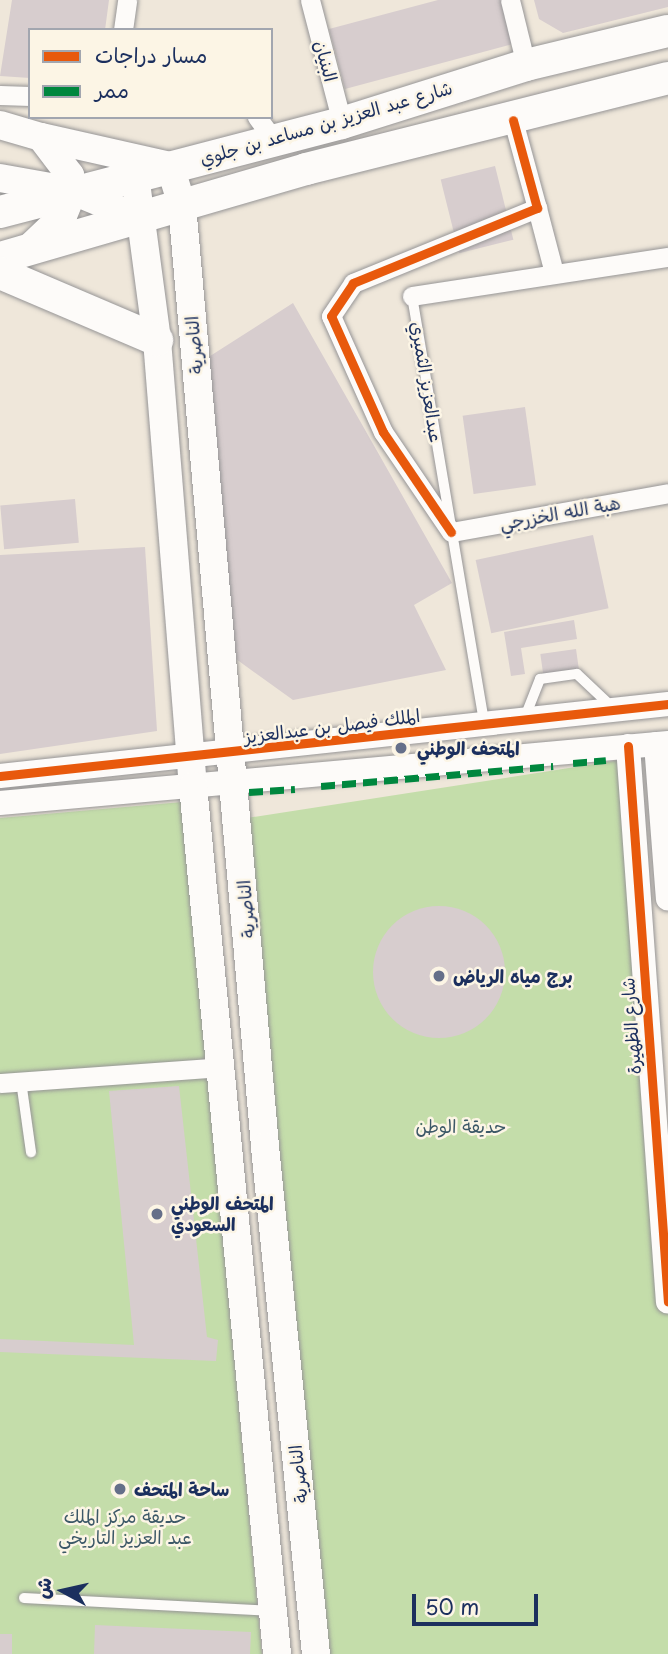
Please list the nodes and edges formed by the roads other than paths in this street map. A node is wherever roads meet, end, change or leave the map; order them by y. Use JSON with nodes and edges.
{"nodes":[{"id":1,"x":127,"y":0,"type":"edge"},
{"id":2,"x":310,"y":0,"type":"edge"},
{"id":3,"x":510,"y":0,"type":"edge"},
{"id":4,"x":123,"y":28,"type":"edge"},
{"id":5,"x":668,"y":31,"type":"edge"},
{"id":6,"x":526,"y":65,"type":"junction"},
{"id":7,"x":668,"y":78,"type":"edge"},
{"id":8,"x":0,"y":95,"type":"edge"},
{"id":9,"x":28,"y":96,"type":"edge"},
{"id":10,"x":513,"y":120,"type":"junction"},
{"id":11,"x":342,"y":123,"type":"junction"},
{"id":12,"x":0,"y":125,"type":"edge"},
{"id":13,"x":275,"y":131,"type":"edge"},
{"id":14,"x":41,"y":137,"type":"junction"},
{"id":15,"x":170,"y":166,"type":"junction"},
{"id":16,"x":306,"y":169,"type":"junction"},
{"id":17,"x":135,"y":175,"type":"junction"},
{"id":18,"x":0,"y":178,"type":"edge"},
{"id":19,"x":73,"y":191,"type":"junction"},
{"id":20,"x":182,"y":205,"type":"junction"},
{"id":21,"x":12,"y":208,"type":"edge"},
{"id":22,"x":537,"y":208,"type":"junction"},
{"id":23,"x":141,"y":219,"type":"junction"},
{"id":24,"x":13,"y":254,"type":"edge"},
{"id":25,"x":668,"y":257,"type":"edge"},
{"id":26,"x":0,"y":272,"type":"edge"},
{"id":27,"x":554,"y":274,"type":"junction"},
{"id":28,"x":412,"y":296,"type":"joint"},
{"id":29,"x":157,"y":340,"type":"junction"},
{"id":30,"x":668,"y":493,"type":"edge"},
{"id":31,"x":451,"y":532,"type":"junction"},
{"id":32,"x":668,"y":704,"type":"edge"},
{"id":33,"x":615,"y":710,"type":"junction"},
{"id":34,"x":525,"y":717,"type":"junction"},
{"id":35,"x":484,"y":723,"type":"junction"},
{"id":36,"x":662,"y":743,"type":"edge"},
{"id":37,"x":628,"y":746,"type":"junction"},
{"id":38,"x":231,"y":754,"type":"junction"},
{"id":39,"x":193,"y":757,"type":"junction"},
{"id":40,"x":0,"y":776,"type":"edge"},
{"id":41,"x":233,"y":783,"type":"junction"},
{"id":42,"x":193,"y":786,"type":"junction"},
{"id":43,"x":0,"y":803,"type":"edge"},
{"id":44,"x":668,"y":898,"type":"edge"},
{"id":45,"x":222,"y":1067,"type":"junction"},
{"id":46,"x":20,"y":1082,"type":"junction"},
{"id":47,"x":0,"y":1083,"type":"edge"},
{"id":48,"x":265,"y":1147,"type":"junction"},
{"id":49,"x":230,"y":1150,"type":"junction"},
{"id":50,"x":32,"y":1152,"type":"dead end"},
{"id":51,"x":668,"y":1302,"type":"edge"},
{"id":52,"x":24,"y":1598,"type":"dead end"},
{"id":53,"x":273,"y":1611,"type":"junction"},
{"id":54,"x":277,"y":1654,"type":"edge"},
{"id":55,"x":316,"y":1654,"type":"edge"}],
"edges":[{"from":1,"to":4,"type":"street"},
{"from":2,"to":11,"type":"street","name":"البنيان"},
{"from":3,"to":6,"type":"street"},
{"from":5,"to":6,"type":"main road","name":"شارع عبد العزيز بن مساعد بن جلوي"},
{"from":6,"to":11,"type":"main road","name":"شارع عبد العزيز بن مساعد بن جلوي"},
{"from":7,"to":10,"type":"main road"},
{"from":8,"to":9,"type":"street"},
{"from":10,"to":16,"type":"main road"},
{"from":10,"to":22,"type":"street"},
{"from":11,"to":13,"type":"main road","name":"شارع عبد العزيز بن مساعد بن جلوي"},
{"from":12,"to":14,"type":"main road"},
{"from":13,"to":15,"type":"main road","name":"شارع عبد العزيز بن مساعد بن جلوي"},
{"from":13,"to":16,"type":"main road"},
{"from":14,"to":15,"type":"main road"},
{"from":14,"to":19,"type":"main road"},
{"from":15,"to":17,"type":"main road","name":"شارع عبد العزيز بن مساعد بن جلوي"},
{"from":15,"to":20,"type":"main road","name":"الناصرية"},
{"from":16,"to":20,"type":"main road"},
{"from":17,"to":19,"type":"main road","name":"شارع عبد العزيز بن مساعد بن جلوي"},
{"from":17,"to":23,"type":"main road","name":"الناصرية"},
{"from":18,"to":19,"type":"main road"},
{"from":19,"to":21,"type":"main road","name":"شارع عبد العزيز بن مساعد بن جلوي"},
{"from":19,"to":23,"type":"main road"},
{"from":19,"to":24,"type":"main road"},
{"from":20,"to":23,"type":"main road"},
{"from":20,"to":38,"type":"main road","name":"الناصرية"},
{"from":22,"to":27,"type":"street"},
{"from":22,"to":31,"type":"street"},
{"from":23,"to":24,"type":"main road"},
{"from":23,"to":29,"type":"main road","name":"الناصرية"},
{"from":25,"to":27,"type":"street","name":"عبدالعزيز الثميري"},
{"from":26,"to":29,"type":"main road"},
{"from":27,"to":28,"type":"street","name":"عبدالعزيز الثميري"},
{"from":28,"to":31,"type":"lane","name":"عبدالعزيز الثميري"},
{"from":29,"to":39,"type":"main road","name":"الناصرية"},
{"from":30,"to":31,"type":"street","name":"هبة الله الخزرجي"},
{"from":31,"to":35,"type":"lane","name":"عبدالعزيز الثميري"},
{"from":32,"to":33,"type":"street","name":"الملك فيصل بن عبدالعزيز"},
{"from":33,"to":34,"type":"street","name":"الملك فيصل بن عبدالعزيز"},
{"from":33,"to":34,"type":"lane"},
{"from":34,"to":35,"type":"street","name":"الملك فيصل بن عبدالعزيز"},
{"from":35,"to":38,"type":"street","name":"الملك فيصل بن عبدالعزيز"},
{"from":36,"to":37,"type":"street"},
{"from":36,"to":44,"type":"street"},
{"from":37,"to":41,"type":"street"},
{"from":37,"to":51,"type":"street","name":"شارع الظهيرة"},
{"from":38,"to":39,"type":"street","name":"الملك فيصل بن عبدالعزيز"},
{"from":38,"to":41,"type":"main road","name":"الناصرية"},
{"from":39,"to":40,"type":"street","name":"الملك فيصل بن عبدالعزيز"},
{"from":39,"to":42,"type":"main road","name":"الناصرية"},
{"from":41,"to":42,"type":"street"},
{"from":41,"to":48,"type":"main road","name":"الناصرية"},
{"from":42,"to":43,"type":"street"},
{"from":42,"to":45,"type":"main road","name":"الناصرية"},
{"from":45,"to":46,"type":"street"},
{"from":45,"to":49,"type":"main road","name":"الناصرية"},
{"from":46,"to":47,"type":"street"},
{"from":46,"to":50,"type":"lane"},
{"from":48,"to":49,"type":"main road"},
{"from":48,"to":55,"type":"main road","name":"الناصرية"},
{"from":49,"to":53,"type":"main road","name":"الناصرية"},
{"from":52,"to":53,"type":"lane"},
{"from":53,"to":54,"type":"main road","name":"الناصرية"}]}
